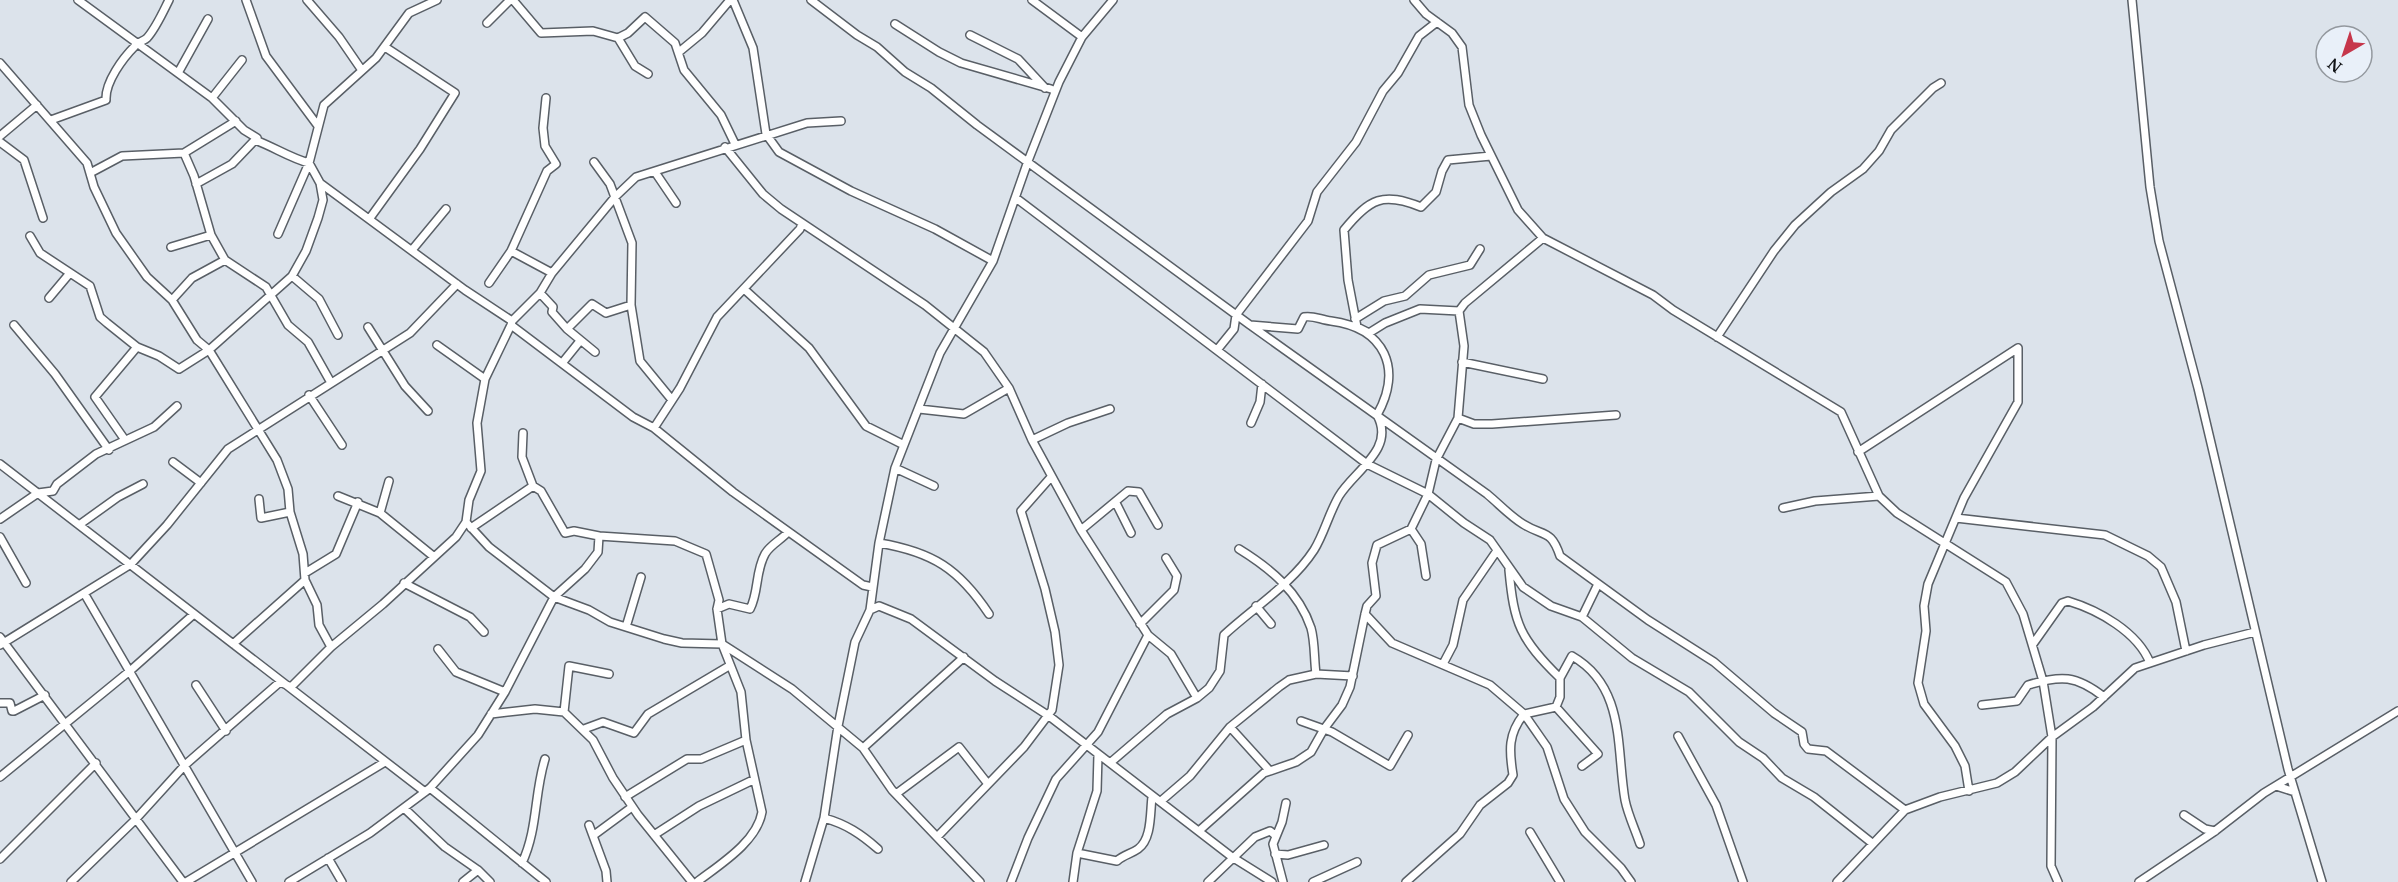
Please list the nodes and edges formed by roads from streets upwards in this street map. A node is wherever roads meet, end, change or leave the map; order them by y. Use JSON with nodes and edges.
{"nodes":[{"id":1,"x":78,"y":0,"type":"edge"},
{"id":2,"x":168,"y":0,"type":"edge"},
{"id":3,"x":246,"y":0,"type":"edge"},
{"id":4,"x":307,"y":0,"type":"edge"},
{"id":5,"x":436,"y":0,"type":"edge"},
{"id":6,"x":511,"y":0,"type":"edge"},
{"id":7,"x":731,"y":0,"type":"edge"},
{"id":8,"x":811,"y":0,"type":"edge"},
{"id":9,"x":1032,"y":0,"type":"edge"},
{"id":10,"x":1113,"y":0,"type":"edge"},
{"id":11,"x":1414,"y":0,"type":"edge"},
{"id":12,"x":2132,"y":0,"type":"edge"},
{"id":13,"x":208,"y":19,"type":"dead end"},
{"id":14,"x":1437,"y":22,"type":"junction"},
{"id":15,"x":487,"y":23,"type":"dead end"},
{"id":16,"x":895,"y":24,"type":"dead end"},
{"id":17,"x":970,"y":35,"type":"dead end"},
{"id":18,"x":1082,"y":37,"type":"junction"},
{"id":19,"x":618,"y":38,"type":"junction"},
{"id":20,"x":136,"y":44,"type":"junction"},
{"id":21,"x":385,"y":47,"type":"junction"},
{"id":22,"x":679,"y":52,"type":"junction"},
{"id":23,"x":242,"y":60,"type":"dead end"},
{"id":24,"x":0,"y":63,"type":"edge"},
{"id":25,"x":361,"y":69,"type":"junction"},
{"id":26,"x":178,"y":73,"type":"junction"},
{"id":27,"x":648,"y":74,"type":"dead end"},
{"id":28,"x":1059,"y":82,"type":"junction"},
{"id":29,"x":1941,"y":83,"type":"dead end"},
{"id":30,"x":1048,"y":88,"type":"junction"},
{"id":31,"x":212,"y":98,"type":"junction"},
{"id":32,"x":546,"y":98,"type":"dead end"},
{"id":33,"x":1049,"y":104,"type":"junction"},
{"id":34,"x":37,"y":105,"type":"junction"},
{"id":35,"x":51,"y":120,"type":"junction"},
{"id":36,"x":236,"y":121,"type":"junction"},
{"id":37,"x":841,"y":121,"type":"dead end"},
{"id":38,"x":318,"y":126,"type":"junction"},
{"id":39,"x":766,"y":134,"type":"junction"},
{"id":40,"x":0,"y":136,"type":"edge"},
{"id":41,"x":255,"y":140,"type":"junction"},
{"id":42,"x":0,"y":142,"type":"edge"},
{"id":43,"x":735,"y":144,"type":"junction"},
{"id":44,"x":724,"y":147,"type":"junction"},
{"id":45,"x":184,"y":153,"type":"junction"},
{"id":46,"x":1491,"y":156,"type":"junction"},
{"id":47,"x":1028,"y":161,"type":"junction"},
{"id":48,"x":594,"y":162,"type":"dead end"},
{"id":49,"x":309,"y":163,"type":"junction"},
{"id":50,"x":92,"y":172,"type":"junction"},
{"id":51,"x":655,"y":172,"type":"junction"},
{"id":52,"x":321,"y":183,"type":"junction"},
{"id":53,"x":196,"y":184,"type":"junction"},
{"id":54,"x":339,"y":197,"type":"junction"},
{"id":55,"x":615,"y":197,"type":"junction"},
{"id":56,"x":1016,"y":198,"type":"junction"},
{"id":57,"x":323,"y":200,"type":"junction"},
{"id":58,"x":676,"y":203,"type":"dead end"},
{"id":59,"x":446,"y":209,"type":"dead end"},
{"id":60,"x":43,"y":218,"type":"dead end"},
{"id":61,"x":370,"y":218,"type":"junction"},
{"id":62,"x":802,"y":223,"type":"junction"},
{"id":63,"x":278,"y":234,"type":"dead end"},
{"id":64,"x":211,"y":235,"type":"junction"},
{"id":65,"x":30,"y":236,"type":"dead end"},
{"id":66,"x":1543,"y":238,"type":"junction"},
{"id":67,"x":171,"y":247,"type":"dead end"},
{"id":68,"x":1479,"y":249,"type":"dead end"},
{"id":69,"x":412,"y":250,"type":"junction"},
{"id":70,"x":511,"y":251,"type":"junction"},
{"id":71,"x":225,"y":260,"type":"junction"},
{"id":72,"x":993,"y":261,"type":"junction"},
{"id":73,"x":70,"y":273,"type":"junction"},
{"id":74,"x":552,"y":273,"type":"junction"},
{"id":75,"x":292,"y":276,"type":"junction"},
{"id":76,"x":489,"y":283,"type":"dead end"},
{"id":77,"x":457,"y":284,"type":"junction"},
{"id":78,"x":465,"y":290,"type":"junction"},
{"id":79,"x":744,"y":290,"type":"junction"},
{"id":80,"x":452,"y":292,"type":"junction"},
{"id":81,"x":540,"y":293,"type":"junction"},
{"id":82,"x":270,"y":297,"type":"junction"},
{"id":83,"x":49,"y":298,"type":"dead end"},
{"id":84,"x":172,"y":300,"type":"junction"},
{"id":85,"x":631,"y":305,"type":"junction"},
{"id":86,"x":1459,"y":311,"type":"junction"},
{"id":87,"x":1236,"y":315,"type":"junction"},
{"id":88,"x":512,"y":323,"type":"junction"},
{"id":89,"x":1356,"y":323,"type":"junction"},
{"id":90,"x":14,"y":325,"type":"dead end"},
{"id":91,"x":1250,"y":325,"type":"junction"},
{"id":92,"x":368,"y":327,"type":"dead end"},
{"id":93,"x":567,"y":329,"type":"junction"},
{"id":94,"x":956,"y":329,"type":"junction"},
{"id":95,"x":338,"y":335,"type":"dead end"},
{"id":96,"x":1717,"y":337,"type":"junction"},
{"id":97,"x":580,"y":341,"type":"junction"},
{"id":98,"x":437,"y":345,"type":"dead end"},
{"id":99,"x":137,"y":347,"type":"junction"},
{"id":100,"x":209,"y":350,"type":"junction"},
{"id":101,"x":1217,"y":350,"type":"junction"},
{"id":102,"x":384,"y":351,"type":"junction"},
{"id":103,"x":595,"y":352,"type":"dead end"},
{"id":104,"x":563,"y":362,"type":"junction"},
{"id":105,"x":1462,"y":362,"type":"junction"},
{"id":106,"x":484,"y":379,"type":"junction"},
{"id":107,"x":1543,"y":379,"type":"dead end"},
{"id":108,"x":330,"y":381,"type":"junction"},
{"id":109,"x":1262,"y":384,"type":"junction"},
{"id":110,"x":1009,"y":388,"type":"junction"},
{"id":111,"x":309,"y":395,"type":"junction"},
{"id":112,"x":672,"y":400,"type":"junction"},
{"id":113,"x":177,"y":406,"type":"dead end"},
{"id":114,"x":919,"y":409,"type":"junction"},
{"id":115,"x":1110,"y":409,"type":"dead end"},
{"id":116,"x":428,"y":411,"type":"dead end"},
{"id":117,"x":1377,"y":415,"type":"junction"},
{"id":118,"x":1616,"y":415,"type":"dead end"},
{"id":119,"x":1458,"y":418,"type":"junction"},
{"id":120,"x":1251,"y":423,"type":"dead end"},
{"id":121,"x":654,"y":428,"type":"junction"},
{"id":122,"x":260,"y":429,"type":"junction"},
{"id":123,"x":523,"y":433,"type":"dead end"},
{"id":124,"x":125,"y":440,"type":"junction"},
{"id":125,"x":1032,"y":440,"type":"junction"},
{"id":126,"x":342,"y":445,"type":"dead end"},
{"id":127,"x":904,"y":445,"type":"junction"},
{"id":128,"x":109,"y":450,"type":"junction"},
{"id":129,"x":1858,"y":452,"type":"junction"},
{"id":130,"x":1436,"y":460,"type":"junction"},
{"id":131,"x":173,"y":462,"type":"dead end"},
{"id":132,"x":0,"y":464,"type":"edge"},
{"id":133,"x":1366,"y":464,"type":"junction"},
{"id":134,"x":895,"y":468,"type":"junction"},
{"id":135,"x":1051,"y":477,"type":"junction"},
{"id":136,"x":389,"y":482,"type":"dead end"},
{"id":137,"x":201,"y":483,"type":"junction"},
{"id":138,"x":143,"y":484,"type":"dead end"},
{"id":139,"x":533,"y":486,"type":"junction"},
{"id":140,"x":934,"y":486,"type":"dead end"},
{"id":141,"x":38,"y":494,"type":"junction"},
{"id":142,"x":1428,"y":494,"type":"junction"},
{"id":143,"x":338,"y":496,"type":"dead end"},
{"id":144,"x":1879,"y":496,"type":"junction"},
{"id":145,"x":259,"y":499,"type":"dead end"},
{"id":146,"x":358,"y":502,"type":"junction"},
{"id":147,"x":1116,"y":503,"type":"junction"},
{"id":148,"x":1783,"y":508,"type":"dead end"},
{"id":149,"x":290,"y":512,"type":"junction"},
{"id":150,"x":380,"y":513,"type":"junction"},
{"id":151,"x":1956,"y":518,"type":"junction"},
{"id":152,"x":0,"y":519,"type":"edge"},
{"id":153,"x":79,"y":525,"type":"junction"},
{"id":154,"x":469,"y":525,"type":"junction"},
{"id":155,"x":1158,"y":525,"type":"dead end"},
{"id":156,"x":1411,"y":529,"type":"junction"},
{"id":157,"x":1081,"y":530,"type":"junction"},
{"id":158,"x":788,"y":532,"type":"junction"},
{"id":159,"x":1131,"y":533,"type":"dead end"},
{"id":160,"x":599,"y":536,"type":"junction"},
{"id":161,"x":0,"y":537,"type":"edge"},
{"id":162,"x":879,"y":543,"type":"junction"},
{"id":163,"x":1946,"y":543,"type":"junction"},
{"id":164,"x":1239,"y":549,"type":"dead end"},
{"id":165,"x":1496,"y":552,"type":"junction"},
{"id":166,"x":433,"y":556,"type":"junction"},
{"id":167,"x":1166,"y":558,"type":"dead end"},
{"id":168,"x":131,"y":564,"type":"junction"},
{"id":169,"x":1508,"y":564,"type":"junction"},
{"id":170,"x":305,"y":576,"type":"junction"},
{"id":171,"x":1426,"y":576,"type":"dead end"},
{"id":172,"x":641,"y":578,"type":"dead end"},
{"id":173,"x":26,"y":583,"type":"dead end"},
{"id":174,"x":404,"y":583,"type":"junction"},
{"id":175,"x":1284,"y":583,"type":"junction"},
{"id":176,"x":1598,"y":584,"type":"junction"},
{"id":177,"x":872,"y":587,"type":"junction"},
{"id":178,"x":84,"y":592,"type":"junction"},
{"id":179,"x":554,"y":597,"type":"junction"},
{"id":180,"x":1257,"y":606,"type":"junction"},
{"id":181,"x":717,"y":609,"type":"junction"},
{"id":182,"x":870,"y":610,"type":"junction"},
{"id":183,"x":194,"y":614,"type":"junction"},
{"id":184,"x":989,"y":614,"type":"dead end"},
{"id":185,"x":1365,"y":614,"type":"junction"},
{"id":186,"x":1582,"y":617,"type":"junction"},
{"id":187,"x":1140,"y":624,"type":"junction"},
{"id":188,"x":1271,"y":624,"type":"dead end"},
{"id":189,"x":626,"y":627,"type":"junction"},
{"id":190,"x":484,"y":632,"type":"dead end"},
{"id":191,"x":2255,"y":632,"type":"junction"},
{"id":192,"x":1148,"y":635,"type":"junction"},
{"id":193,"x":2,"y":642,"type":"edge"},
{"id":194,"x":233,"y":644,"type":"junction"},
{"id":195,"x":722,"y":644,"type":"junction"},
{"id":196,"x":2033,"y":644,"type":"junction"},
{"id":197,"x":331,"y":646,"type":"junction"},
{"id":198,"x":438,"y":649,"type":"dead end"},
{"id":199,"x":2186,"y":651,"type":"junction"},
{"id":200,"x":964,"y":657,"type":"junction"},
{"id":201,"x":2150,"y":663,"type":"junction"},
{"id":202,"x":1443,"y":664,"type":"junction"},
{"id":203,"x":729,"y":666,"type":"junction"},
{"id":204,"x":131,"y":670,"type":"junction"},
{"id":205,"x":609,"y":674,"type":"dead end"},
{"id":206,"x":1316,"y":674,"type":"junction"},
{"id":207,"x":1353,"y":676,"type":"junction"},
{"id":208,"x":1560,"y":678,"type":"junction"},
{"id":209,"x":2043,"y":681,"type":"junction"},
{"id":210,"x":196,"y":685,"type":"dead end"},
{"id":211,"x":291,"y":687,"type":"junction"},
{"id":212,"x":505,"y":692,"type":"junction"},
{"id":213,"x":45,"y":695,"type":"junction"},
{"id":214,"x":2104,"y":697,"type":"junction"},
{"id":215,"x":1197,"y":698,"type":"junction"},
{"id":216,"x":0,"y":704,"type":"edge"},
{"id":217,"x":1982,"y":705,"type":"dead end"},
{"id":218,"x":1556,"y":707,"type":"junction"},
{"id":219,"x":564,"y":711,"type":"junction"},
{"id":220,"x":2398,"y":711,"type":"edge"},
{"id":221,"x":491,"y":714,"type":"junction"},
{"id":222,"x":1524,"y":714,"type":"junction"},
{"id":223,"x":1049,"y":716,"type":"junction"},
{"id":224,"x":1301,"y":721,"type":"dead end"},
{"id":225,"x":65,"y":722,"type":"junction"},
{"id":226,"x":838,"y":726,"type":"junction"},
{"id":227,"x":1230,"y":727,"type":"junction"},
{"id":228,"x":584,"y":729,"type":"junction"},
{"id":229,"x":1324,"y":729,"type":"junction"},
{"id":230,"x":226,"y":731,"type":"junction"},
{"id":231,"x":1408,"y":735,"type":"dead end"},
{"id":232,"x":1678,"y":736,"type":"dead end"},
{"id":233,"x":2052,"y":737,"type":"junction"},
{"id":234,"x":746,"y":740,"type":"junction"},
{"id":235,"x":1086,"y":746,"type":"junction"},
{"id":236,"x":863,"y":748,"type":"junction"},
{"id":237,"x":1098,"y":755,"type":"junction"},
{"id":238,"x":545,"y":759,"type":"dead end"},
{"id":239,"x":385,"y":762,"type":"junction"},
{"id":240,"x":96,"y":763,"type":"junction"},
{"id":241,"x":1110,"y":763,"type":"junction"},
{"id":242,"x":185,"y":765,"type":"junction"},
{"id":243,"x":1582,"y":766,"type":"dead end"},
{"id":244,"x":1269,"y":770,"type":"junction"},
{"id":245,"x":0,"y":777,"type":"edge"},
{"id":246,"x":2291,"y":778,"type":"junction"},
{"id":247,"x":753,"y":780,"type":"junction"},
{"id":248,"x":988,"y":784,"type":"junction"},
{"id":249,"x":2276,"y":786,"type":"junction"},
{"id":250,"x":428,"y":790,"type":"junction"},
{"id":251,"x":1969,"y":791,"type":"junction"},
{"id":252,"x":2295,"y":792,"type":"junction"},
{"id":253,"x":896,"y":794,"type":"junction"},
{"id":254,"x":625,"y":796,"type":"junction"},
{"id":255,"x":1152,"y":797,"type":"junction"},
{"id":256,"x":1161,"y":801,"type":"junction"},
{"id":257,"x":1286,"y":802,"type":"dead end"},
{"id":258,"x":632,"y":807,"type":"junction"},
{"id":259,"x":405,"y":809,"type":"junction"},
{"id":260,"x":1905,"y":810,"type":"junction"},
{"id":261,"x":2184,"y":815,"type":"dead end"},
{"id":262,"x":824,"y":818,"type":"junction"},
{"id":263,"x":135,"y":820,"type":"junction"},
{"id":264,"x":589,"y":825,"type":"dead end"},
{"id":265,"x":1200,"y":830,"type":"junction"},
{"id":266,"x":2214,"y":831,"type":"junction"},
{"id":267,"x":1530,"y":832,"type":"dead end"},
{"id":268,"x":654,"y":834,"type":"junction"},
{"id":269,"x":594,"y":835,"type":"junction"},
{"id":270,"x":1275,"y":835,"type":"junction"},
{"id":271,"x":937,"y":837,"type":"junction"},
{"id":272,"x":1872,"y":843,"type":"junction"},
{"id":273,"x":1640,"y":844,"type":"dead end"},
{"id":274,"x":1324,"y":845,"type":"dead end"},
{"id":275,"x":878,"y":849,"type":"dead end"},
{"id":276,"x":234,"y":851,"type":"junction"},
{"id":277,"x":1077,"y":853,"type":"junction"},
{"id":278,"x":1275,"y":854,"type":"junction"},
{"id":279,"x":1232,"y":857,"type":"junction"},
{"id":280,"x":328,"y":858,"type":"junction"},
{"id":281,"x":0,"y":859,"type":"edge"},
{"id":282,"x":1357,"y":862,"type":"dead end"},
{"id":283,"x":522,"y":863,"type":"junction"},
{"id":284,"x":478,"y":870,"type":"junction"},
{"id":285,"x":71,"y":882,"type":"edge"},
{"id":286,"x":184,"y":882,"type":"edge"},
{"id":287,"x":252,"y":882,"type":"edge"},
{"id":288,"x":289,"y":882,"type":"edge"},
{"id":289,"x":342,"y":882,"type":"edge"},
{"id":290,"x":462,"y":882,"type":"edge"},
{"id":291,"x":490,"y":882,"type":"edge"},
{"id":292,"x":546,"y":882,"type":"edge"},
{"id":293,"x":606,"y":882,"type":"edge"},
{"id":294,"x":695,"y":882,"type":"edge"},
{"id":295,"x":805,"y":882,"type":"edge"},
{"id":296,"x":980,"y":882,"type":"edge"},
{"id":297,"x":1011,"y":882,"type":"edge"},
{"id":298,"x":1073,"y":882,"type":"edge"},
{"id":299,"x":1208,"y":882,"type":"edge"},
{"id":300,"x":1272,"y":882,"type":"edge"},
{"id":301,"x":1283,"y":882,"type":"edge"},
{"id":302,"x":1313,"y":882,"type":"edge"},
{"id":303,"x":1406,"y":882,"type":"edge"},
{"id":304,"x":1560,"y":882,"type":"edge"},
{"id":305,"x":1631,"y":882,"type":"edge"},
{"id":306,"x":1743,"y":882,"type":"edge"},
{"id":307,"x":1837,"y":882,"type":"edge"},
{"id":308,"x":2058,"y":882,"type":"edge"},
{"id":309,"x":2139,"y":882,"type":"edge"},
{"id":310,"x":2322,"y":882,"type":"edge"}],
"edges":[{"from":1,"to":20,"type":"street"},
{"from":2,"to":20,"type":"street"},
{"from":3,"to":38,"type":"street"},
{"from":4,"to":25,"type":"street"},
{"from":5,"to":21,"type":"street"},
{"from":6,"to":15,"type":"street"},
{"from":6,"to":19,"type":"street"},
{"from":7,"to":22,"type":"street"},
{"from":7,"to":39,"type":"street"},
{"from":8,"to":47,"type":"street"},
{"from":9,"to":18,"type":"street"},
{"from":10,"to":18,"type":"street"},
{"from":11,"to":14,"type":"street"},
{"from":12,"to":191,"type":"street"},
{"from":13,"to":26,"type":"street"},
{"from":14,"to":46,"type":"street"},
{"from":14,"to":87,"type":"street"},
{"from":16,"to":30,"type":"street"},
{"from":17,"to":30,"type":"street"},
{"from":18,"to":28,"type":"street"},
{"from":19,"to":22,"type":"street"},
{"from":19,"to":27,"type":"street"},
{"from":20,"to":26,"type":"street"},
{"from":20,"to":35,"type":"street"},
{"from":21,"to":25,"type":"street"},
{"from":21,"to":61,"type":"street"},
{"from":22,"to":43,"type":"street"},
{"from":23,"to":31,"type":"street"},
{"from":24,"to":34,"type":"street"},
{"from":25,"to":38,"type":"street"},
{"from":26,"to":31,"type":"street"},
{"from":28,"to":30,"type":"street"},
{"from":28,"to":33,"type":"street"},
{"from":29,"to":96,"type":"street"},
{"from":30,"to":33,"type":"street"},
{"from":31,"to":36,"type":"street"},
{"from":32,"to":70,"type":"street"},
{"from":33,"to":47,"type":"street"},
{"from":34,"to":35,"type":"street"},
{"from":34,"to":40,"type":"street"},
{"from":35,"to":50,"type":"street"},
{"from":36,"to":41,"type":"street"},
{"from":36,"to":45,"type":"street"},
{"from":37,"to":39,"type":"street"},
{"from":38,"to":49,"type":"street"},
{"from":39,"to":43,"type":"street"},
{"from":39,"to":72,"type":"street"},
{"from":41,"to":49,"type":"street"},
{"from":41,"to":53,"type":"street"},
{"from":42,"to":60,"type":"street"},
{"from":43,"to":44,"type":"street"},
{"from":44,"to":51,"type":"street"},
{"from":44,"to":62,"type":"street"},
{"from":45,"to":50,"type":"street"},
{"from":45,"to":53,"type":"street"},
{"from":46,"to":66,"type":"street"},
{"from":46,"to":89,"type":"street"},
{"from":47,"to":56,"type":"street"},
{"from":47,"to":87,"type":"street"},
{"from":48,"to":55,"type":"street"},
{"from":49,"to":52,"type":"street"},
{"from":49,"to":63,"type":"street"},
{"from":50,"to":84,"type":"street"},
{"from":51,"to":55,"type":"street"},
{"from":51,"to":58,"type":"street"},
{"from":52,"to":54,"type":"street"},
{"from":52,"to":57,"type":"street"},
{"from":53,"to":64,"type":"street"},
{"from":54,"to":57,"type":"street"},
{"from":54,"to":61,"type":"street"},
{"from":55,"to":74,"type":"street"},
{"from":55,"to":85,"type":"street"},
{"from":56,"to":72,"type":"street"},
{"from":56,"to":101,"type":"street"},
{"from":57,"to":75,"type":"street"},
{"from":59,"to":69,"type":"street"},
{"from":61,"to":69,"type":"street"},
{"from":62,"to":79,"type":"street"},
{"from":62,"to":94,"type":"street"},
{"from":64,"to":67,"type":"street"},
{"from":64,"to":71,"type":"street"},
{"from":65,"to":73,"type":"street"},
{"from":66,"to":86,"type":"street"},
{"from":66,"to":96,"type":"street"},
{"from":68,"to":89,"type":"street"},
{"from":69,"to":77,"type":"street"},
{"from":70,"to":74,"type":"street"},
{"from":70,"to":76,"type":"street"},
{"from":71,"to":82,"type":"street"},
{"from":71,"to":84,"type":"street"},
{"from":72,"to":94,"type":"street"},
{"from":73,"to":83,"type":"street"},
{"from":73,"to":99,"type":"street"},
{"from":74,"to":81,"type":"street"},
{"from":75,"to":82,"type":"street"},
{"from":75,"to":95,"type":"street"},
{"from":77,"to":78,"type":"street"},
{"from":77,"to":80,"type":"street"},
{"from":78,"to":80,"type":"street"},
{"from":78,"to":88,"type":"street"},
{"from":79,"to":112,"type":"street"},
{"from":79,"to":127,"type":"street"},
{"from":80,"to":102,"type":"street"},
{"from":81,"to":88,"type":"street"},
{"from":81,"to":93,"type":"street"},
{"from":82,"to":100,"type":"street"},
{"from":82,"to":108,"type":"street"},
{"from":84,"to":100,"type":"street"},
{"from":85,"to":93,"type":"street"},
{"from":85,"to":112,"type":"street"},
{"from":86,"to":89,"type":"street"},
{"from":86,"to":105,"type":"street"},
{"from":87,"to":91,"type":"street"},
{"from":87,"to":101,"type":"street"},
{"from":88,"to":104,"type":"street"},
{"from":88,"to":106,"type":"street"},
{"from":89,"to":91,"type":"street"},
{"from":89,"to":117,"type":"street"},
{"from":90,"to":128,"type":"street"},
{"from":91,"to":117,"type":"street"},
{"from":92,"to":102,"type":"street"},
{"from":93,"to":97,"type":"street"},
{"from":94,"to":110,"type":"street"},
{"from":94,"to":114,"type":"street"},
{"from":96,"to":129,"type":"street"},
{"from":97,"to":103,"type":"street"},
{"from":97,"to":104,"type":"street"},
{"from":98,"to":106,"type":"street"},
{"from":99,"to":100,"type":"street"},
{"from":99,"to":124,"type":"street"},
{"from":100,"to":122,"type":"street"},
{"from":101,"to":109,"type":"street"},
{"from":102,"to":108,"type":"street"},
{"from":102,"to":116,"type":"street"},
{"from":104,"to":121,"type":"street"},
{"from":105,"to":107,"type":"street"},
{"from":105,"to":119,"type":"street"},
{"from":106,"to":154,"type":"street"},
{"from":108,"to":111,"type":"street"},
{"from":109,"to":120,"type":"street"},
{"from":109,"to":133,"type":"street"},
{"from":110,"to":114,"type":"street"},
{"from":110,"to":125,"type":"street"},
{"from":111,"to":122,"type":"street"},
{"from":111,"to":126,"type":"street"},
{"from":112,"to":121,"type":"street"},
{"from":113,"to":124,"type":"street"},
{"from":114,"to":127,"type":"street"},
{"from":115,"to":125,"type":"street"},
{"from":117,"to":130,"type":"street"},
{"from":117,"to":133,"type":"street"},
{"from":118,"to":119,"type":"street"},
{"from":119,"to":130,"type":"street"},
{"from":121,"to":158,"type":"street"},
{"from":122,"to":137,"type":"street"},
{"from":122,"to":149,"type":"street"},
{"from":123,"to":139,"type":"street"},
{"from":124,"to":128,"type":"street"},
{"from":125,"to":135,"type":"street"},
{"from":127,"to":134,"type":"street"},
{"from":128,"to":141,"type":"street"},
{"from":129,"to":144,"type":"street"},
{"from":129,"to":151,"type":"street"},
{"from":130,"to":142,"type":"street"},
{"from":130,"to":176,"type":"street"},
{"from":131,"to":137,"type":"street"},
{"from":132,"to":141,"type":"street"},
{"from":133,"to":142,"type":"street"},
{"from":133,"to":175,"type":"street"},
{"from":134,"to":140,"type":"street"},
{"from":134,"to":162,"type":"street"},
{"from":135,"to":157,"type":"street"},
{"from":135,"to":223,"type":"street"},
{"from":136,"to":150,"type":"street"},
{"from":137,"to":168,"type":"street"},
{"from":138,"to":153,"type":"street"},
{"from":139,"to":154,"type":"street"},
{"from":139,"to":160,"type":"street"},
{"from":141,"to":152,"type":"street"},
{"from":141,"to":153,"type":"street"},
{"from":142,"to":156,"type":"street"},
{"from":142,"to":165,"type":"street"},
{"from":143,"to":146,"type":"street"},
{"from":144,"to":148,"type":"street"},
{"from":144,"to":163,"type":"street"},
{"from":145,"to":149,"type":"street"},
{"from":146,"to":150,"type":"street"},
{"from":146,"to":170,"type":"street"},
{"from":147,"to":155,"type":"street"},
{"from":147,"to":157,"type":"street"},
{"from":147,"to":159,"type":"street"},
{"from":149,"to":170,"type":"street"},
{"from":150,"to":166,"type":"street"},
{"from":151,"to":163,"type":"street"},
{"from":151,"to":199,"type":"street"},
{"from":153,"to":168,"type":"street"},
{"from":154,"to":166,"type":"street"},
{"from":154,"to":179,"type":"street"},
{"from":156,"to":171,"type":"street"},
{"from":156,"to":185,"type":"street"},
{"from":157,"to":187,"type":"street"},
{"from":158,"to":177,"type":"street"},
{"from":158,"to":181,"type":"street"},
{"from":160,"to":179,"type":"street"},
{"from":160,"to":181,"type":"street"},
{"from":161,"to":173,"type":"street"},
{"from":162,"to":177,"type":"street"},
{"from":162,"to":184,"type":"street"},
{"from":163,"to":196,"type":"street"},
{"from":163,"to":251,"type":"street"},
{"from":164,"to":175,"type":"street"},
{"from":165,"to":169,"type":"street"},
{"from":165,"to":202,"type":"street"},
{"from":166,"to":174,"type":"street"},
{"from":167,"to":187,"type":"street"},
{"from":168,"to":178,"type":"street"},
{"from":168,"to":183,"type":"street"},
{"from":169,"to":186,"type":"street"},
{"from":169,"to":208,"type":"street"},
{"from":170,"to":194,"type":"street"},
{"from":170,"to":197,"type":"street"},
{"from":172,"to":189,"type":"street"},
{"from":174,"to":190,"type":"street"},
{"from":174,"to":197,"type":"street"},
{"from":175,"to":180,"type":"street"},
{"from":175,"to":206,"type":"street"},
{"from":176,"to":186,"type":"street"},
{"from":176,"to":260,"type":"street"},
{"from":177,"to":182,"type":"street"},
{"from":178,"to":193,"type":"street"},
{"from":178,"to":204,"type":"street"},
{"from":179,"to":189,"type":"street"},
{"from":179,"to":212,"type":"street"},
{"from":180,"to":188,"type":"street"},
{"from":180,"to":215,"type":"street"},
{"from":181,"to":195,"type":"street"},
{"from":182,"to":200,"type":"street"},
{"from":182,"to":226,"type":"street"},
{"from":183,"to":194,"type":"street"},
{"from":183,"to":204,"type":"street"},
{"from":185,"to":202,"type":"street"},
{"from":185,"to":207,"type":"street"},
{"from":186,"to":272,"type":"street"},
{"from":187,"to":192,"type":"street"},
{"from":189,"to":195,"type":"street"},
{"from":191,"to":199,"type":"street"},
{"from":191,"to":246,"type":"street"},
{"from":192,"to":215,"type":"street"},
{"from":192,"to":235,"type":"street"},
{"from":193,"to":213,"type":"street"},
{"from":194,"to":211,"type":"street"},
{"from":195,"to":203,"type":"street"},
{"from":195,"to":226,"type":"street"},
{"from":196,"to":201,"type":"street"},
{"from":196,"to":209,"type":"street"},
{"from":197,"to":211,"type":"street"},
{"from":198,"to":212,"type":"street"},
{"from":199,"to":201,"type":"street"},
{"from":200,"to":223,"type":"street"},
{"from":200,"to":236,"type":"street"},
{"from":201,"to":214,"type":"street"},
{"from":202,"to":222,"type":"street"},
{"from":203,"to":228,"type":"street"},
{"from":203,"to":234,"type":"street"},
{"from":204,"to":225,"type":"street"},
{"from":204,"to":242,"type":"street"},
{"from":205,"to":219,"type":"street"},
{"from":206,"to":207,"type":"street"},
{"from":206,"to":227,"type":"street"},
{"from":207,"to":229,"type":"street"},
{"from":208,"to":218,"type":"street"},
{"from":208,"to":273,"type":"street"},
{"from":209,"to":214,"type":"street"},
{"from":209,"to":217,"type":"street"},
{"from":209,"to":233,"type":"street"},
{"from":210,"to":230,"type":"street"},
{"from":211,"to":230,"type":"street"},
{"from":211,"to":239,"type":"street"},
{"from":212,"to":221,"type":"street"},
{"from":213,"to":216,"type":"street"},
{"from":213,"to":225,"type":"street"},
{"from":214,"to":233,"type":"street"},
{"from":215,"to":241,"type":"street"},
{"from":218,"to":222,"type":"street"},
{"from":218,"to":243,"type":"street"},
{"from":219,"to":221,"type":"street"},
{"from":219,"to":228,"type":"street"},
{"from":220,"to":246,"type":"street"},
{"from":221,"to":250,"type":"street"},
{"from":222,"to":303,"type":"street"},
{"from":222,"to":305,"type":"street"},
{"from":223,"to":235,"type":"street"},
{"from":223,"to":248,"type":"street"},
{"from":224,"to":229,"type":"street"},
{"from":225,"to":240,"type":"street"},
{"from":225,"to":245,"type":"street"},
{"from":226,"to":236,"type":"street"},
{"from":226,"to":262,"type":"street"},
{"from":227,"to":244,"type":"street"},
{"from":227,"to":256,"type":"street"},
{"from":228,"to":254,"type":"street"},
{"from":229,"to":231,"type":"street"},
{"from":229,"to":244,"type":"street"},
{"from":230,"to":242,"type":"street"},
{"from":232,"to":306,"type":"street"},
{"from":233,"to":251,"type":"street"},
{"from":233,"to":308,"type":"street"},
{"from":234,"to":247,"type":"street"},
{"from":234,"to":254,"type":"street"},
{"from":235,"to":237,"type":"street"},
{"from":235,"to":297,"type":"street"},
{"from":236,"to":253,"type":"street"},
{"from":237,"to":241,"type":"street"},
{"from":237,"to":277,"type":"street"},
{"from":238,"to":283,"type":"street"},
{"from":239,"to":250,"type":"street"},
{"from":239,"to":276,"type":"street"},
{"from":240,"to":263,"type":"street"},
{"from":240,"to":281,"type":"street"},
{"from":241,"to":255,"type":"street"},
{"from":242,"to":263,"type":"street"},
{"from":242,"to":276,"type":"street"},
{"from":244,"to":265,"type":"street"},
{"from":246,"to":249,"type":"street"},
{"from":246,"to":252,"type":"street"},
{"from":247,"to":268,"type":"street"},
{"from":247,"to":294,"type":"street"},
{"from":248,"to":253,"type":"street"},
{"from":248,"to":271,"type":"street"},
{"from":249,"to":252,"type":"street"},
{"from":249,"to":266,"type":"street"},
{"from":250,"to":259,"type":"street"},
{"from":250,"to":283,"type":"street"},
{"from":251,"to":260,"type":"street"},
{"from":252,"to":310,"type":"street"},
{"from":253,"to":271,"type":"street"},
{"from":254,"to":258,"type":"street"},
{"from":255,"to":256,"type":"street"},
{"from":255,"to":277,"type":"street"},
{"from":256,"to":265,"type":"street"},
{"from":257,"to":270,"type":"street"},
{"from":258,"to":268,"type":"street"},
{"from":258,"to":269,"type":"street"},
{"from":259,"to":280,"type":"street"},
{"from":259,"to":284,"type":"street"},
{"from":260,"to":272,"type":"street"},
{"from":261,"to":266,"type":"street"},
{"from":262,"to":275,"type":"street"},
{"from":262,"to":295,"type":"street"},
{"from":263,"to":285,"type":"street"},
{"from":263,"to":286,"type":"street"},
{"from":264,"to":269,"type":"street"},
{"from":265,"to":279,"type":"street"},
{"from":266,"to":309,"type":"street"},
{"from":267,"to":304,"type":"street"},
{"from":268,"to":294,"type":"street"},
{"from":269,"to":293,"type":"street"},
{"from":270,"to":278,"type":"street"},
{"from":270,"to":279,"type":"street"},
{"from":271,"to":296,"type":"street"},
{"from":272,"to":307,"type":"street"},
{"from":274,"to":278,"type":"street"},
{"from":276,"to":286,"type":"street"},
{"from":276,"to":287,"type":"street"},
{"from":277,"to":298,"type":"street"},
{"from":278,"to":301,"type":"street"},
{"from":279,"to":299,"type":"street"},
{"from":279,"to":300,"type":"street"},
{"from":280,"to":288,"type":"street"},
{"from":280,"to":289,"type":"street"},
{"from":282,"to":302,"type":"street"},
{"from":283,"to":292,"type":"street"},
{"from":284,"to":290,"type":"street"},
{"from":284,"to":291,"type":"street"}]}
